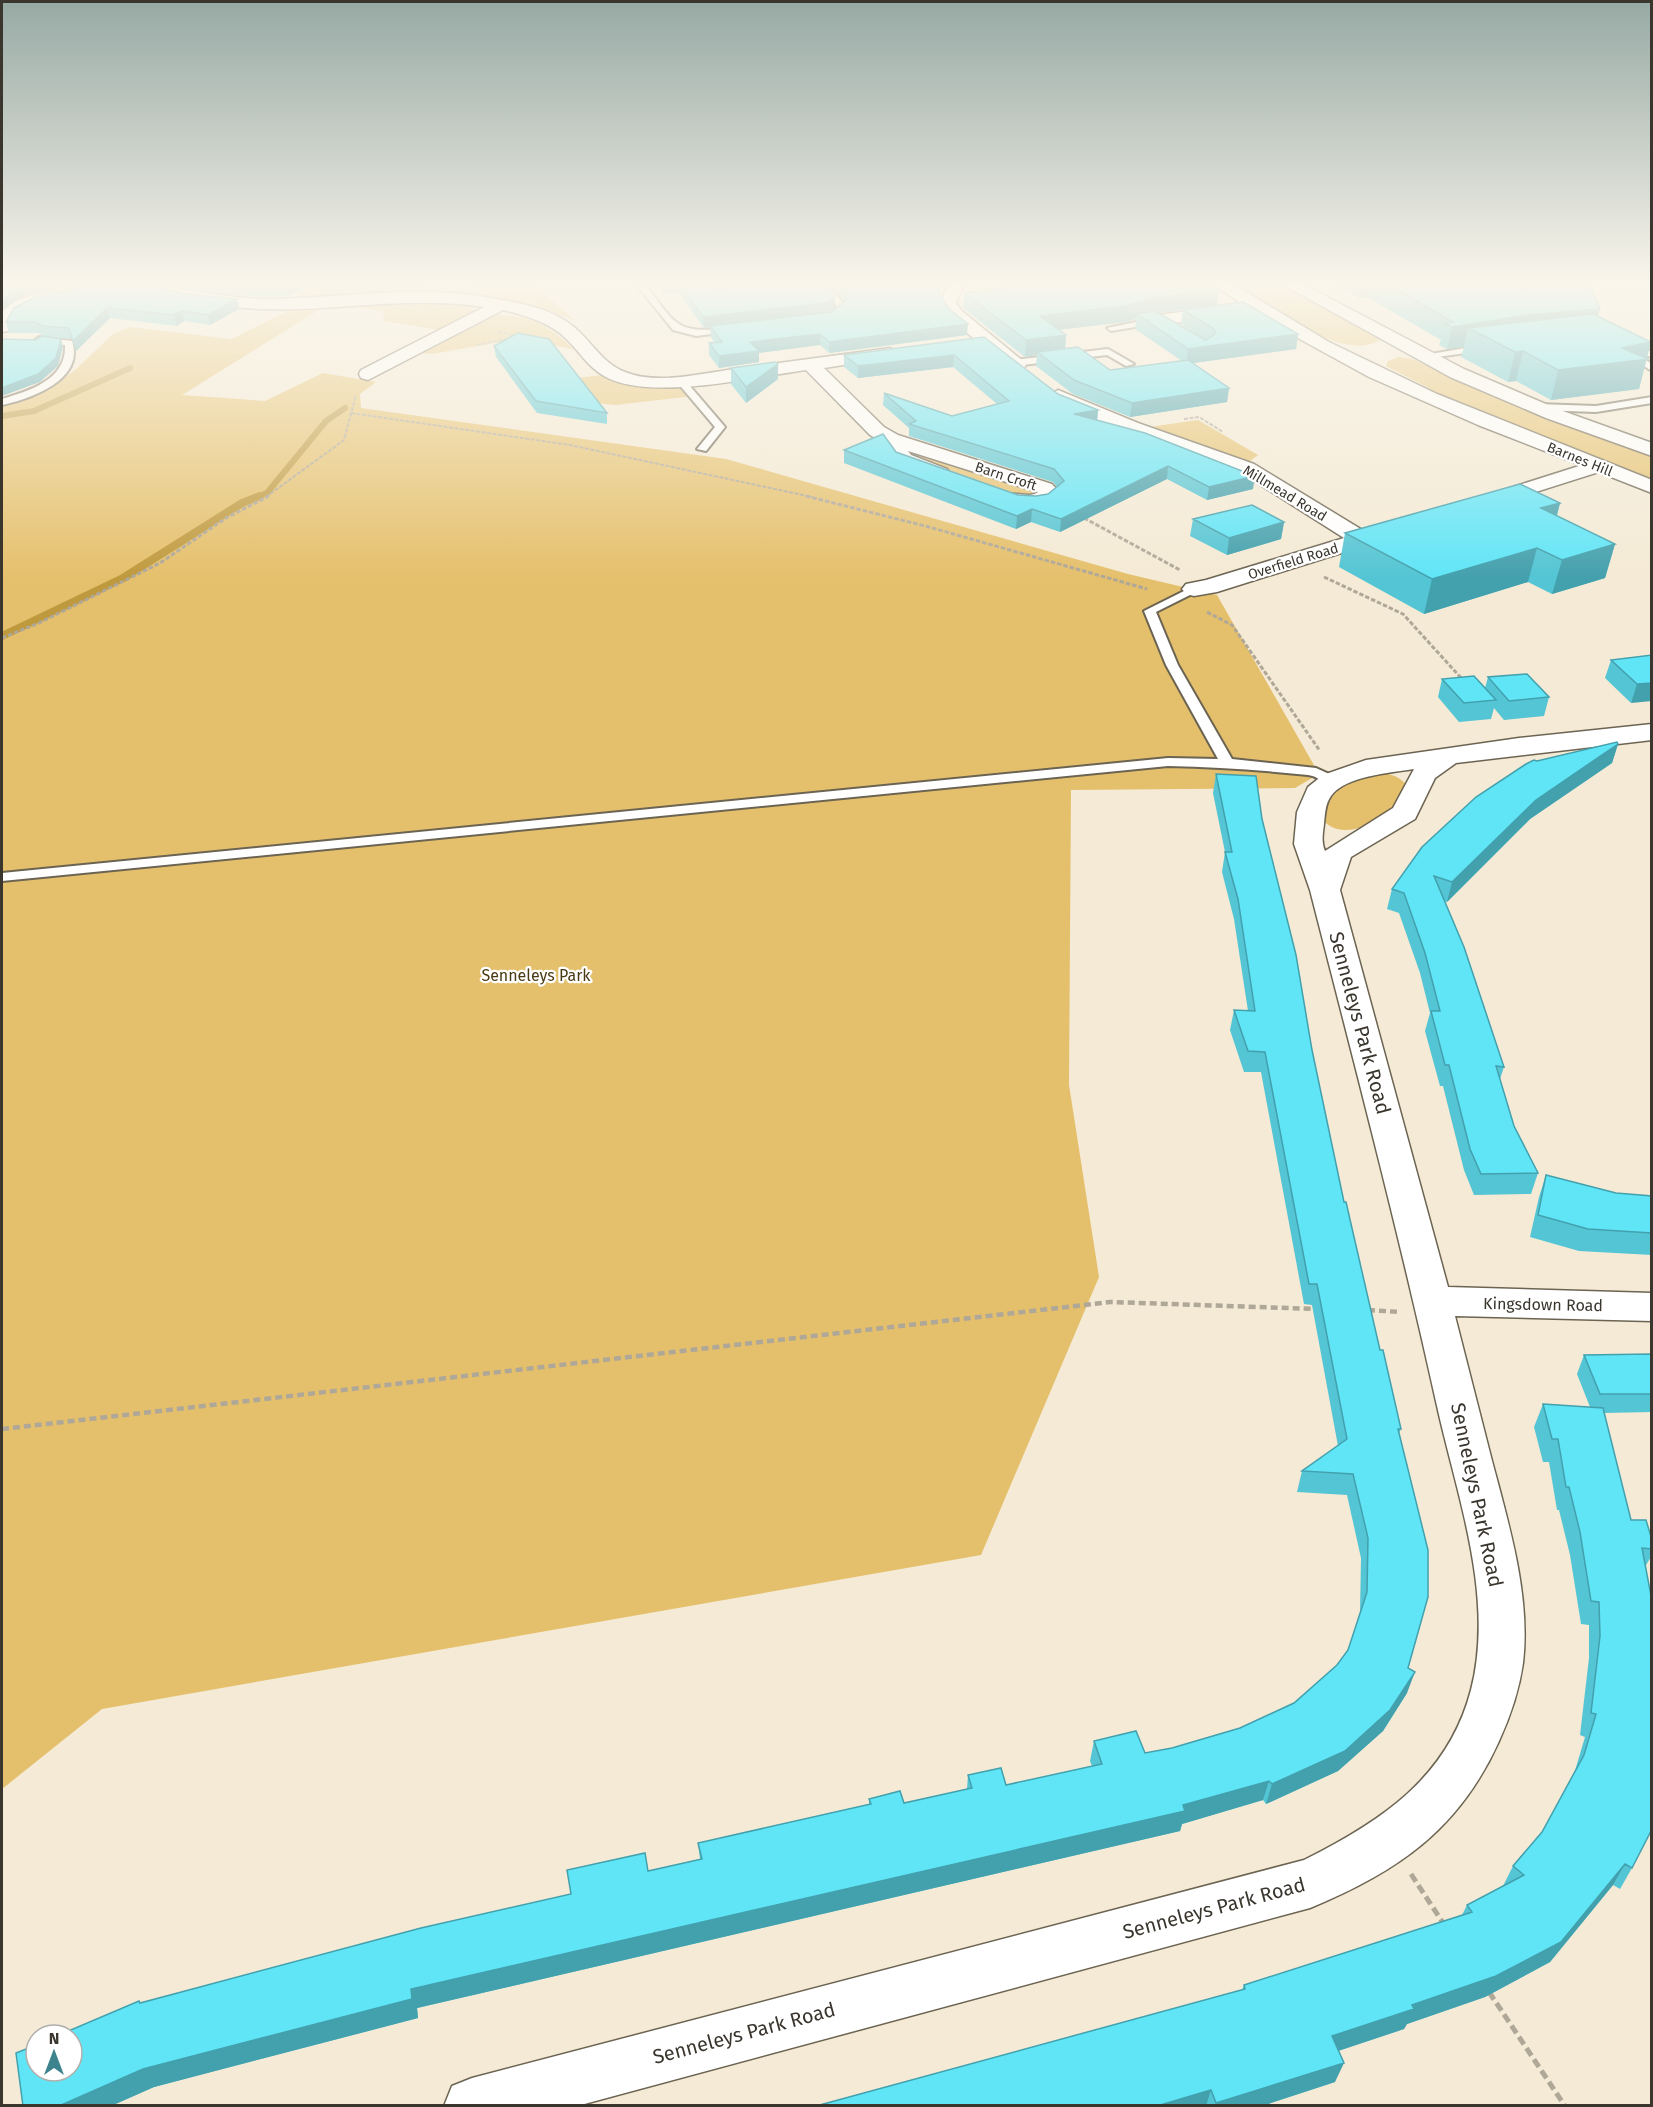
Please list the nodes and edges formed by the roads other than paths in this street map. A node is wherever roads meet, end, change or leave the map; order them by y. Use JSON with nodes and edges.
{"nodes":[{"id":1,"x":50,"y":382,"type":"edge"},
{"id":2,"x":682,"y":382,"type":"edge"},
{"id":3,"x":828,"y":382,"type":"edge"},
{"id":4,"x":1040,"y":382,"type":"edge"},
{"id":5,"x":1398,"y":382,"type":"edge"},
{"id":6,"x":1410,"y":382,"type":"edge"},
{"id":7,"x":1482,"y":382,"type":"edge"},
{"id":8,"x":1418,"y":392,"type":"junction"},
{"id":9,"x":1652,"y":400,"type":"edge"},
{"id":10,"x":2,"y":402,"type":"edge"},
{"id":11,"x":1537,"y":407,"type":"junction"},
{"id":12,"x":702,"y":449,"type":"dead end"},
{"id":13,"x":1652,"y":451,"type":"edge"},
{"id":14,"x":1598,"y":466,"type":"junction"},
{"id":15,"x":1652,"y":487,"type":"edge"},
{"id":16,"x":1048,"y":497,"type":"edge"},
{"id":17,"x":1463,"y":508,"type":"edge"},
{"id":18,"x":1395,"y":529,"type":"edge"},
{"id":19,"x":1361,"y":539,"type":"junction"},
{"id":20,"x":1193,"y":591,"type":"joint"},
{"id":21,"x":1652,"y":732,"type":"edge"},
{"id":22,"x":1446,"y":758,"type":"junction"},
{"id":23,"x":1227,"y":763,"type":"junction"},
{"id":24,"x":1333,"y":781,"type":"junction"},
{"id":25,"x":2,"y":877,"type":"edge"},
{"id":26,"x":1325,"y":890,"type":"junction"},
{"id":27,"x":1435,"y":1307,"type":"junction"},
{"id":28,"x":1652,"y":1307,"type":"edge"},
{"id":29,"x":472,"y":2106,"type":"edge"}],
"edges":[{"from":1,"to":10,"type":"lane"},
{"from":2,"to":12,"type":"lane"},
{"from":3,"to":16,"type":"street","name":"Barn Croft"},
{"from":4,"to":19,"type":"street","name":"Millmead Road"},
{"from":5,"to":8,"type":"street","name":"Barnes Hill"},
{"from":6,"to":8,"type":"street"},
{"from":7,"to":11,"type":"street","name":"Barnes Hill"},
{"from":8,"to":14,"type":"street","name":"Barnes Hill"},
{"from":9,"to":11,"type":"lane"},
{"from":11,"to":13,"type":"street","name":"Barnes Hill"},
{"from":13,"to":14,"type":"street"},
{"from":14,"to":15,"type":"street","name":"Barnes Hill"},
{"from":14,"to":17,"type":"street"},
{"from":18,"to":19,"type":"street","name":"Overfield Road"},
{"from":19,"to":20,"type":"street","name":"Overfield Road"},
{"from":20,"to":23,"type":"lane"},
{"from":21,"to":22,"type":"street","name":"Senneleys Park Road"},
{"from":22,"to":24,"type":"street","name":"Senneleys Park Road"},
{"from":22,"to":26,"type":"street","name":"Senneleys Park Road"},
{"from":23,"to":24,"type":"lane"},
{"from":23,"to":25,"type":"lane"},
{"from":24,"to":26,"type":"street","name":"Senneleys Park Road"},
{"from":26,"to":27,"type":"street","name":"Senneleys Park Road"},
{"from":27,"to":28,"type":"street","name":"Kingsdown Road"},
{"from":27,"to":29,"type":"street","name":"Senneleys Park Road"}]}
